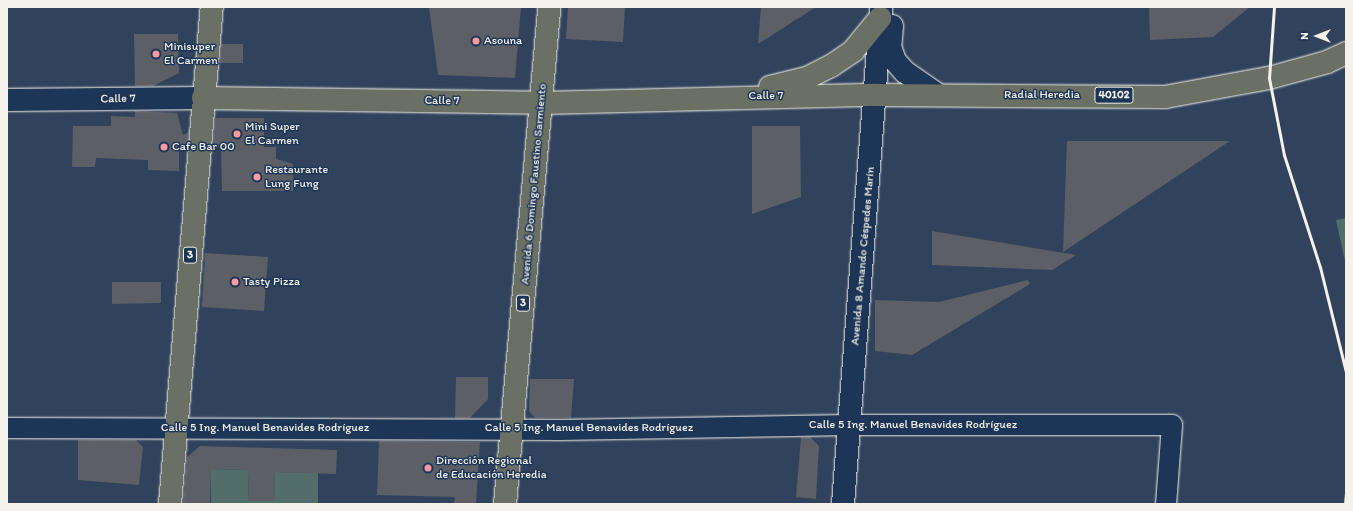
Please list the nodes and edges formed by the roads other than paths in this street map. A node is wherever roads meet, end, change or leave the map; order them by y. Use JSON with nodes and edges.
{"nodes":[{"id":1,"x":212,"y":7,"type":"edge"},
{"id":2,"x":549,"y":7,"type":"edge"},
{"id":3,"x":884,"y":11,"type":"edge"},
{"id":4,"x":1346,"y":53,"type":"edge"},
{"id":5,"x":876,"y":95,"type":"junction"},
{"id":6,"x":734,"y":96,"type":"junction"},
{"id":7,"x":938,"y":96,"type":"junction"},
{"id":8,"x":203,"y":98,"type":"junction"},
{"id":9,"x":7,"y":100,"type":"edge"},
{"id":10,"x":542,"y":103,"type":"junction"},
{"id":11,"x":850,"y":425,"type":"junction"},
{"id":12,"x":7,"y":428,"type":"edge"},
{"id":13,"x":176,"y":428,"type":"junction"},
{"id":14,"x":512,"y":428,"type":"junction"},
{"id":15,"x":170,"y":504,"type":"edge"},
{"id":16,"x":505,"y":504,"type":"edge"},
{"id":17,"x":843,"y":504,"type":"edge"},
{"id":18,"x":1166,"y":504,"type":"edge"}],
"edges":[{"from":1,"to":8,"type":"main road","number":"3"},
{"from":2,"to":10,"type":"main road","name":"Avenida 6 Domingo Faustino Sarmiento","number":"3"},
{"from":3,"to":5,"type":"street","name":"Avenida 8 Amando Céspedes Marín"},
{"from":3,"to":6,"type":"main road"},
{"from":3,"to":7,"type":"street"},
{"from":4,"to":7,"type":"main road","name":"Radial Heredia","number":"40102"},
{"from":5,"to":6,"type":"main road","name":"Calle 7"},
{"from":5,"to":7,"type":"main road","name":"Radial Heredia","number":"40102"},
{"from":5,"to":11,"type":"street","name":"Avenida 8 Amando Céspedes Marín"},
{"from":6,"to":10,"type":"main road","name":"Calle 7"},
{"from":8,"to":9,"type":"street","name":"Calle 7"},
{"from":8,"to":10,"type":"main road","name":"Calle 7"},
{"from":8,"to":13,"type":"main road","number":"3"},
{"from":10,"to":14,"type":"main road","name":"Avenida 6 Domingo Faustino Sarmiento","number":"3"},
{"from":11,"to":14,"type":"street","name":"Calle 5 Ing. Manuel Benavides Rodríguez"},
{"from":11,"to":17,"type":"street","name":"Avenida 8 Amando Céspedes Marín"},
{"from":11,"to":18,"type":"street","name":"Calle 5 Ing. Manuel Benavides Rodríguez"},
{"from":12,"to":13,"type":"street","name":"Calle 5 Ing. Manuel Benavides Rodríguez"},
{"from":13,"to":14,"type":"street","name":"Calle 5 Ing. Manuel Benavides Rodríguez"},
{"from":13,"to":15,"type":"main road","number":"3"},
{"from":14,"to":16,"type":"main road","name":"Avenida 6 Domingo Faustino Sarmiento","number":"3"}]}
